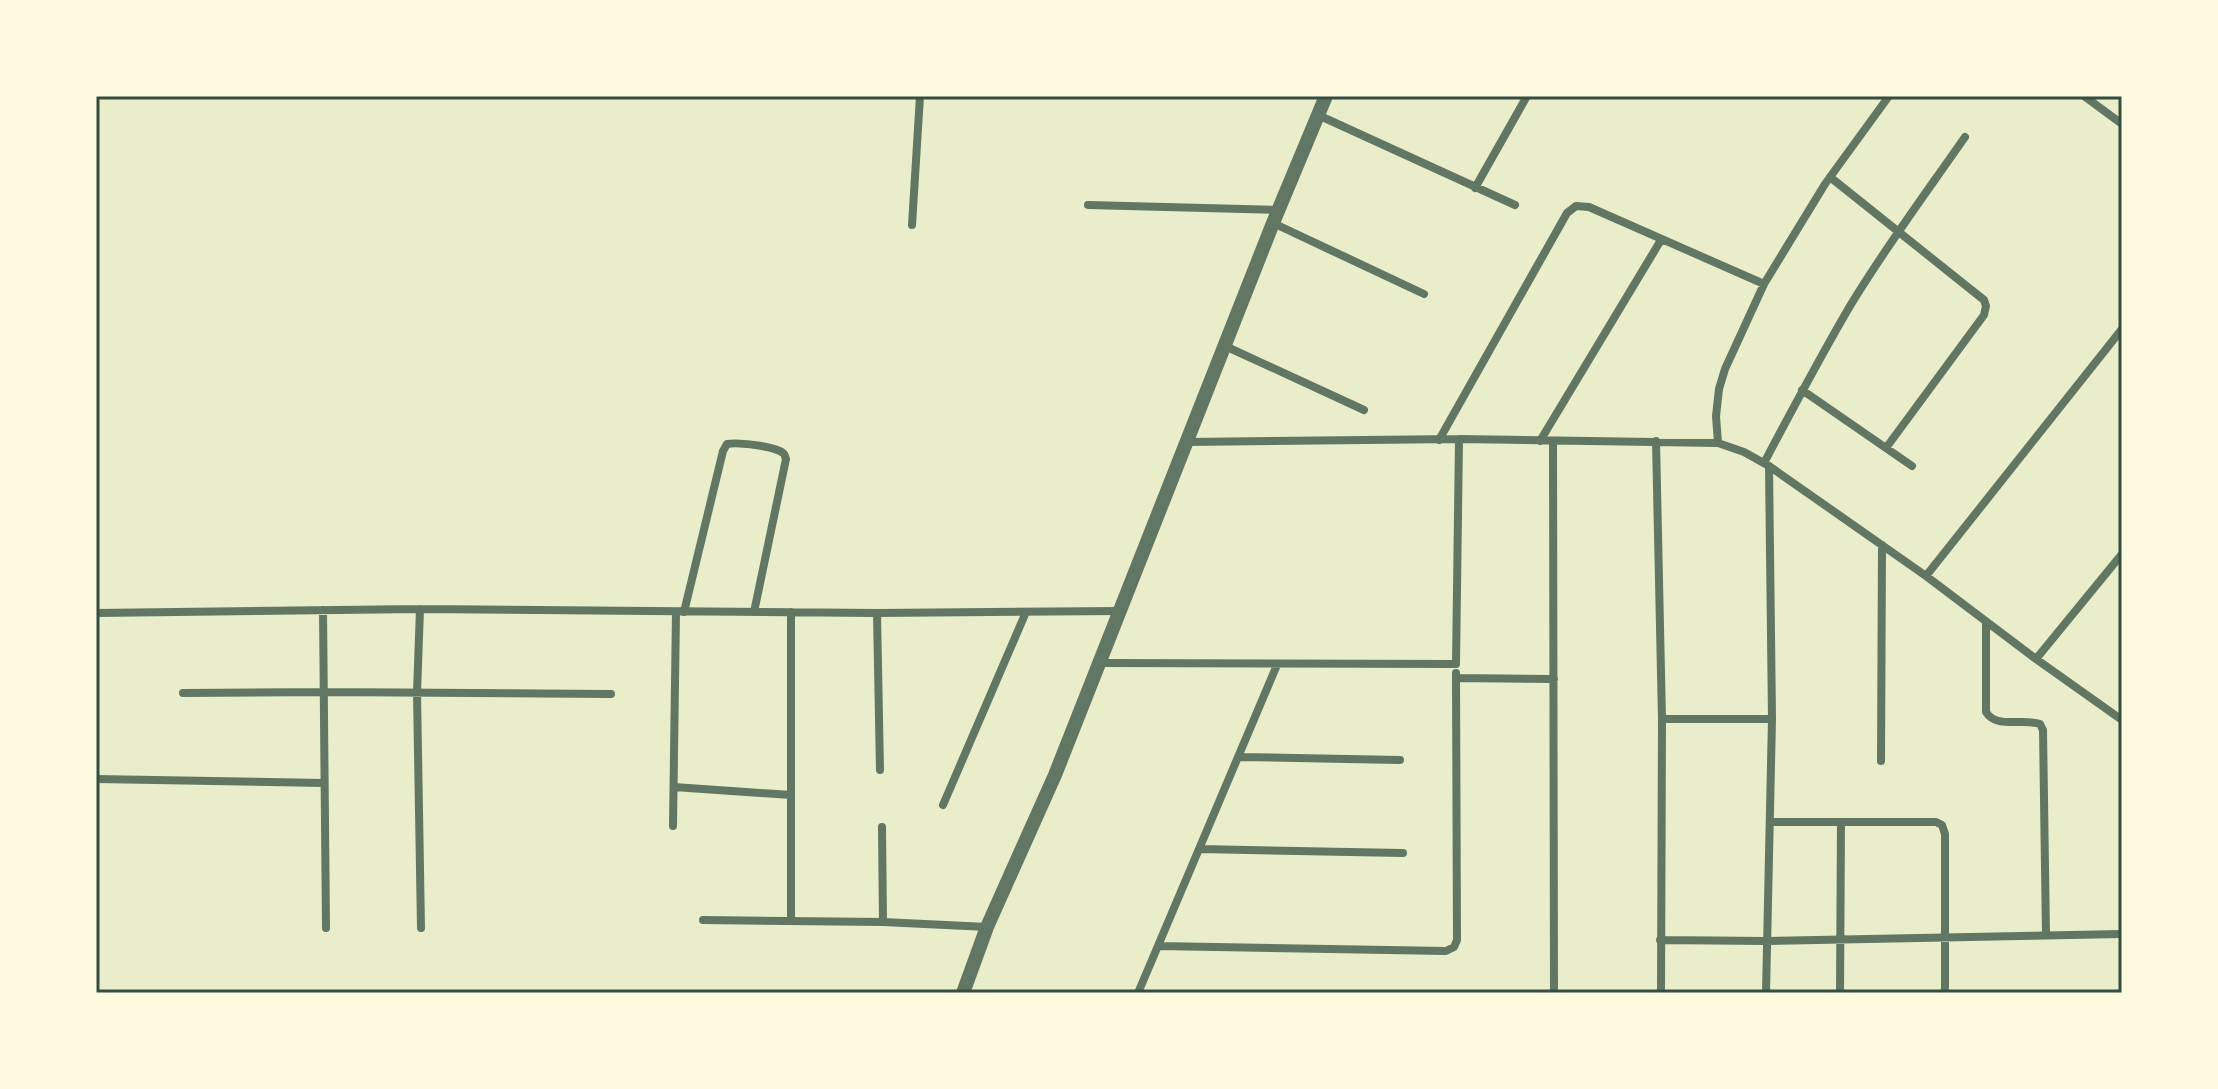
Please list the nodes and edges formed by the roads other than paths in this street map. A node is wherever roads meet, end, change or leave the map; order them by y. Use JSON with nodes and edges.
{"nodes":[{"id":1,"x":920,"y":96,"type":"edge"},
{"id":2,"x":1326,"y":96,"type":"edge"},
{"id":3,"x":1527,"y":96,"type":"edge"},
{"id":4,"x":1889,"y":96,"type":"edge"},
{"id":5,"x":2084,"y":96,"type":"edge"},
{"id":6,"x":1318,"y":115,"type":"junction"},
{"id":7,"x":2122,"y":124,"type":"edge"},
{"id":8,"x":1965,"y":137,"type":"dead end"},
{"id":9,"x":1830,"y":177,"type":"junction"},
{"id":10,"x":1475,"y":188,"type":"junction"},
{"id":11,"x":1088,"y":205,"type":"dead end"},
{"id":12,"x":1515,"y":205,"type":"dead end"},
{"id":13,"x":1276,"y":216,"type":"junction"},
{"id":14,"x":912,"y":225,"type":"dead end"},
{"id":15,"x":1898,"y":232,"type":"junction"},
{"id":16,"x":1661,"y":240,"type":"junction"},
{"id":17,"x":1764,"y":284,"type":"junction"},
{"id":18,"x":1424,"y":294,"type":"dead end"},
{"id":19,"x":2122,"y":329,"type":"edge"},
{"id":20,"x":1225,"y":346,"type":"junction"},
{"id":21,"x":1802,"y":390,"type":"junction"},
{"id":22,"x":1364,"y":410,"type":"dead end"},
{"id":23,"x":1459,"y":439,"type":"junction"},
{"id":24,"x":1439,"y":440,"type":"junction"},
{"id":25,"x":1540,"y":441,"type":"junction"},
{"id":26,"x":1553,"y":441,"type":"junction"},
{"id":27,"x":1656,"y":441,"type":"junction"},
{"id":28,"x":1187,"y":442,"type":"junction"},
{"id":29,"x":1718,"y":443,"type":"junction"},
{"id":30,"x":1886,"y":448,"type":"junction"},
{"id":31,"x":1766,"y":464,"type":"junction"},
{"id":32,"x":1912,"y":466,"type":"dead end"},
{"id":33,"x":1882,"y":545,"type":"junction"},
{"id":34,"x":2122,"y":554,"type":"edge"},
{"id":35,"x":1926,"y":576,"type":"junction"},
{"id":36,"x":420,"y":609,"type":"junction"},
{"id":37,"x":323,"y":610,"type":"junction"},
{"id":38,"x":1120,"y":611,"type":"junction"},
{"id":39,"x":680,"y":612,"type":"junction"},
{"id":40,"x":754,"y":612,"type":"junction"},
{"id":41,"x":791,"y":612,"type":"junction"},
{"id":42,"x":1026,"y":612,"type":"junction"},
{"id":43,"x":96,"y":613,"type":"edge"},
{"id":44,"x":877,"y":613,"type":"junction"},
{"id":45,"x":1986,"y":623,"type":"junction"},
{"id":46,"x":2036,"y":659,"type":"junction"},
{"id":47,"x":1099,"y":663,"type":"junction"},
{"id":48,"x":1456,"y":664,"type":"junction"},
{"id":49,"x":1277,"y":665,"type":"junction"},
{"id":50,"x":1456,"y":678,"type":"junction"},
{"id":51,"x":1554,"y":679,"type":"junction"},
{"id":52,"x":323,"y":692,"type":"junction"},
{"id":53,"x":183,"y":693,"type":"dead end"},
{"id":54,"x":417,"y":693,"type":"junction"},
{"id":55,"x":611,"y":694,"type":"dead end"},
{"id":56,"x":1662,"y":719,"type":"junction"},
{"id":57,"x":1772,"y":719,"type":"junction"},
{"id":58,"x":2122,"y":720,"type":"edge"},
{"id":59,"x":1239,"y":757,"type":"junction"},
{"id":60,"x":1400,"y":760,"type":"dead end"},
{"id":61,"x":1881,"y":761,"type":"dead end"},
{"id":62,"x":880,"y":770,"type":"dead end"},
{"id":63,"x":96,"y":779,"type":"edge"},
{"id":64,"x":324,"y":783,"type":"junction"},
{"id":65,"x":674,"y":787,"type":"junction"},
{"id":66,"x":791,"y":795,"type":"junction"},
{"id":67,"x":943,"y":805,"type":"dead end"},
{"id":68,"x":1770,"y":822,"type":"junction"},
{"id":69,"x":1841,"y":822,"type":"junction"},
{"id":70,"x":673,"y":826,"type":"dead end"},
{"id":71,"x":882,"y":827,"type":"dead end"},
{"id":72,"x":1199,"y":849,"type":"junction"},
{"id":73,"x":1403,"y":853,"type":"dead end"},
{"id":74,"x":703,"y":920,"type":"dead end"},
{"id":75,"x":791,"y":920,"type":"junction"},
{"id":76,"x":883,"y":922,"type":"junction"},
{"id":77,"x":987,"y":927,"type":"junction"},
{"id":78,"x":326,"y":928,"type":"dead end"},
{"id":79,"x":421,"y":928,"type":"dead end"},
{"id":80,"x":2122,"y":934,"type":"edge"},
{"id":81,"x":2046,"y":935,"type":"junction"},
{"id":82,"x":1945,"y":937,"type":"junction"},
{"id":83,"x":1841,"y":939,"type":"junction"},
{"id":84,"x":1660,"y":940,"type":"junction"},
{"id":85,"x":1766,"y":941,"type":"junction"},
{"id":86,"x":1158,"y":946,"type":"junction"},
{"id":87,"x":963,"y":993,"type":"edge"},
{"id":88,"x":1138,"y":993,"type":"edge"},
{"id":89,"x":1554,"y":993,"type":"edge"},
{"id":90,"x":1661,"y":993,"type":"edge"},
{"id":91,"x":1766,"y":993,"type":"edge"},
{"id":92,"x":1840,"y":993,"type":"edge"},
{"id":93,"x":1945,"y":993,"type":"edge"}],
"edges":[{"from":1,"to":14,"type":"street"},
{"from":2,"to":6,"type":"street"},
{"from":3,"to":10,"type":"street"},
{"from":4,"to":9,"type":"street"},
{"from":5,"to":7,"type":"street"},
{"from":6,"to":10,"type":"street"},
{"from":6,"to":13,"type":"street"},
{"from":8,"to":15,"type":"street"},
{"from":9,"to":15,"type":"street"},
{"from":9,"to":17,"type":"street"},
{"from":10,"to":12,"type":"street"},
{"from":11,"to":13,"type":"street"},
{"from":13,"to":18,"type":"street"},
{"from":13,"to":20,"type":"street"},
{"from":15,"to":21,"type":"street"},
{"from":15,"to":30,"type":"street"},
{"from":16,"to":17,"type":"street"},
{"from":16,"to":24,"type":"street"},
{"from":16,"to":25,"type":"street"},
{"from":17,"to":29,"type":"street"},
{"from":19,"to":35,"type":"street"},
{"from":20,"to":22,"type":"street"},
{"from":20,"to":28,"type":"street"},
{"from":21,"to":30,"type":"street"},
{"from":21,"to":31,"type":"street"},
{"from":23,"to":24,"type":"street"},
{"from":23,"to":25,"type":"street"},
{"from":23,"to":48,"type":"street"},
{"from":24,"to":28,"type":"street"},
{"from":25,"to":26,"type":"street"},
{"from":26,"to":27,"type":"street"},
{"from":26,"to":51,"type":"street"},
{"from":27,"to":29,"type":"street"},
{"from":27,"to":56,"type":"street"},
{"from":28,"to":38,"type":"street"},
{"from":29,"to":31,"type":"street"},
{"from":30,"to":32,"type":"street"},
{"from":31,"to":33,"type":"street"},
{"from":31,"to":57,"type":"street"},
{"from":33,"to":35,"type":"street"},
{"from":33,"to":61,"type":"street"},
{"from":34,"to":46,"type":"street"},
{"from":35,"to":45,"type":"street"},
{"from":36,"to":37,"type":"street"},
{"from":36,"to":39,"type":"street"},
{"from":36,"to":54,"type":"street"},
{"from":37,"to":43,"type":"street"},
{"from":37,"to":52,"type":"street"},
{"from":38,"to":42,"type":"street"},
{"from":38,"to":47,"type":"street"},
{"from":39,"to":40,"type":"street"},
{"from":39,"to":40,"type":"street"},
{"from":39,"to":65,"type":"street"},
{"from":40,"to":41,"type":"street"},
{"from":41,"to":44,"type":"street"},
{"from":41,"to":66,"type":"street"},
{"from":42,"to":44,"type":"street"},
{"from":42,"to":67,"type":"street"},
{"from":44,"to":62,"type":"street"},
{"from":45,"to":46,"type":"street"},
{"from":45,"to":81,"type":"street"},
{"from":46,"to":58,"type":"street"},
{"from":47,"to":49,"type":"street"},
{"from":47,"to":77,"type":"street"},
{"from":48,"to":49,"type":"street"},
{"from":48,"to":50,"type":"street"},
{"from":49,"to":59,"type":"street"},
{"from":50,"to":51,"type":"street"},
{"from":50,"to":86,"type":"street"},
{"from":51,"to":89,"type":"street"},
{"from":52,"to":53,"type":"street"},
{"from":52,"to":54,"type":"street"},
{"from":52,"to":64,"type":"street"},
{"from":54,"to":55,"type":"street"},
{"from":54,"to":79,"type":"street"},
{"from":56,"to":57,"type":"street"},
{"from":56,"to":84,"type":"street"},
{"from":57,"to":68,"type":"street"},
{"from":59,"to":60,"type":"street"},
{"from":59,"to":72,"type":"street"},
{"from":63,"to":64,"type":"street"},
{"from":64,"to":78,"type":"street"},
{"from":65,"to":66,"type":"street"},
{"from":65,"to":70,"type":"street"},
{"from":66,"to":75,"type":"street"},
{"from":68,"to":69,"type":"street"},
{"from":68,"to":85,"type":"street"},
{"from":69,"to":82,"type":"street"},
{"from":69,"to":83,"type":"street"},
{"from":71,"to":76,"type":"street"},
{"from":72,"to":73,"type":"street"},
{"from":72,"to":86,"type":"street"},
{"from":74,"to":75,"type":"street"},
{"from":75,"to":76,"type":"street"},
{"from":76,"to":77,"type":"street"},
{"from":77,"to":87,"type":"street"},
{"from":80,"to":81,"type":"street"},
{"from":81,"to":82,"type":"street"},
{"from":82,"to":83,"type":"street"},
{"from":82,"to":93,"type":"street"},
{"from":83,"to":85,"type":"street"},
{"from":83,"to":92,"type":"street"},
{"from":84,"to":85,"type":"street"},
{"from":84,"to":90,"type":"street"},
{"from":85,"to":91,"type":"street"},
{"from":86,"to":88,"type":"street"}]}
